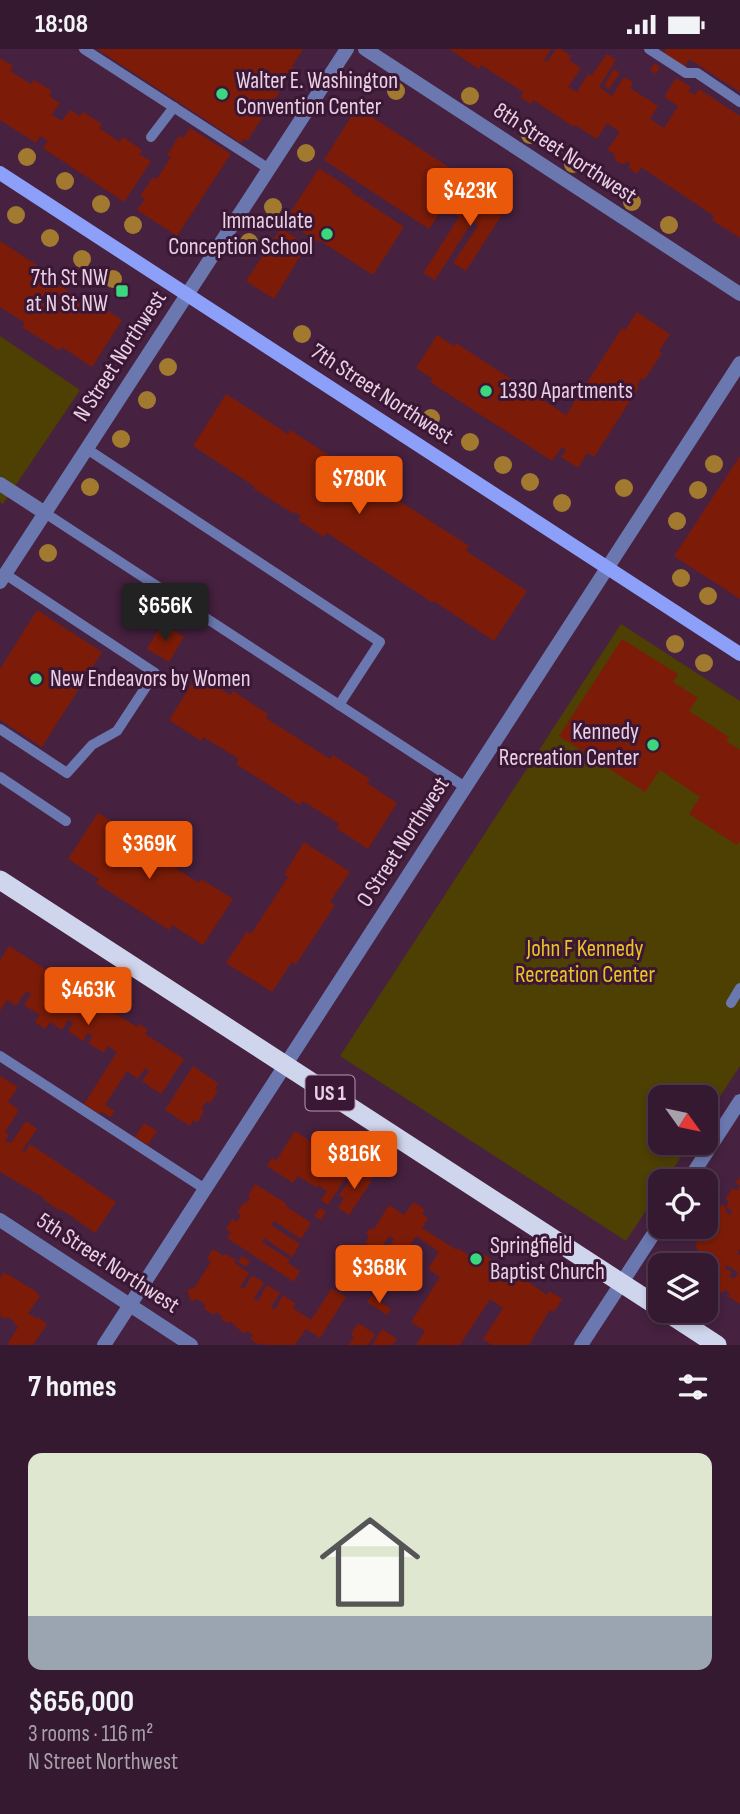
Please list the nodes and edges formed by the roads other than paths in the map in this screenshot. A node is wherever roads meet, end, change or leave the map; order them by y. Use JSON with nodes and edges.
{"nodes":[{"id":1,"x":84,"y":49,"type":"edge"},
{"id":2,"x":347,"y":49,"type":"edge"},
{"id":3,"x":365,"y":49,"type":"edge"},
{"id":4,"x":649,"y":49,"type":"edge"},
{"id":5,"x":740,"y":102,"type":"edge"},
{"id":6,"x":174,"y":107,"type":"junction"},
{"id":7,"x":151,"y":137,"type":"dead end"},
{"id":8,"x":269,"y":169,"type":"junction"},
{"id":9,"x":0,"y":173,"type":"edge"},
{"id":10,"x":740,"y":294,"type":"edge"},
{"id":11,"x":187,"y":295,"type":"junction"},
{"id":12,"x":740,"y":363,"type":"edge"},
{"id":13,"x":87,"y":449,"type":"junction"},
{"id":14,"x":0,"y":484,"type":"edge"},
{"id":15,"x":45,"y":513,"type":"junction"},
{"id":16,"x":608,"y":568,"type":"junction"},
{"id":17,"x":3,"y":578,"type":"edge"},
{"id":18,"x":740,"y":654,"type":"edge"},
{"id":19,"x":339,"y":705,"type":"junction"},
{"id":20,"x":0,"y":729,"type":"edge"},
{"id":21,"x":0,"y":777,"type":"edge"},
{"id":22,"x":465,"y":787,"type":"junction"},
{"id":23,"x":66,"y":821,"type":"dead end"},
{"id":24,"x":0,"y":880,"type":"edge"},
{"id":25,"x":740,"y":988,"type":"edge"},
{"id":26,"x":731,"y":1003,"type":"dead end"},
{"id":27,"x":0,"y":1056,"type":"edge"},
{"id":28,"x":286,"y":1065,"type":"junction"},
{"id":29,"x":740,"y":1101,"type":"edge"},
{"id":30,"x":696,"y":1169,"type":"edge"},
{"id":31,"x":205,"y":1189,"type":"junction"},
{"id":32,"x":0,"y":1220,"type":"edge"},
{"id":33,"x":650,"y":1239,"type":"edge"},
{"id":34,"x":621,"y":1283,"type":"junction"},
{"id":35,"x":648,"y":1300,"type":"edge"},
{"id":36,"x":130,"y":1305,"type":"junction"},
{"id":37,"x":683,"y":1323,"type":"edge"},
{"id":38,"x":104,"y":1345,"type":"edge"},
{"id":39,"x":191,"y":1345,"type":"edge"},
{"id":40,"x":581,"y":1345,"type":"edge"},
{"id":41,"x":717,"y":1345,"type":"edge"}],
"edges":[{"from":1,"to":6,"type":"lane"},
{"from":2,"to":8,"type":"street","name":"N Street Northwest"},
{"from":3,"to":10,"type":"street","name":"8th Street Northwest"},
{"from":4,"to":5,"type":"lane"},
{"from":6,"to":7,"type":"lane"},
{"from":6,"to":8,"type":"lane"},
{"from":8,"to":11,"type":"street","name":"N Street Northwest"},
{"from":9,"to":11,"type":"main road","name":"7th Street Northwest"},
{"from":11,"to":13,"type":"street","name":"N Street Northwest"},
{"from":11,"to":16,"type":"main road","name":"7th Street Northwest"},
{"from":12,"to":16,"type":"street","name":"O Street Northwest"},
{"from":13,"to":15,"type":"street","name":"N Street Northwest"},
{"from":13,"to":19,"type":"lane"},
{"from":14,"to":15,"type":"street"},
{"from":15,"to":17,"type":"street","name":"N Street Northwest"},
{"from":15,"to":19,"type":"lane"},
{"from":16,"to":18,"type":"main road","name":"7th Street Northwest"},
{"from":16,"to":22,"type":"street","name":"O Street Northwest"},
{"from":17,"to":20,"type":"lane"},
{"from":19,"to":22,"type":"lane"},
{"from":21,"to":23,"type":"lane"},
{"from":22,"to":28,"type":"street","name":"O Street Northwest"},
{"from":24,"to":28,"type":"highway","number":"US 1"},
{"from":25,"to":26,"type":"lane"},
{"from":27,"to":31,"type":"lane"},
{"from":28,"to":31,"type":"street","name":"O Street Northwest"},
{"from":28,"to":34,"type":"highway","number":"US 1"},
{"from":29,"to":30,"type":"street"},
{"from":31,"to":36,"type":"street","name":"O Street Northwest"},
{"from":32,"to":36,"type":"street","name":"5th Street Northwest"},
{"from":33,"to":34,"type":"street"},
{"from":34,"to":35,"type":"highway","number":"US 1"},
{"from":34,"to":40,"type":"street"},
{"from":36,"to":38,"type":"street","name":"O Street Northwest"},
{"from":36,"to":39,"type":"street","name":"5th Street Northwest"},
{"from":37,"to":41,"type":"highway"}]}
